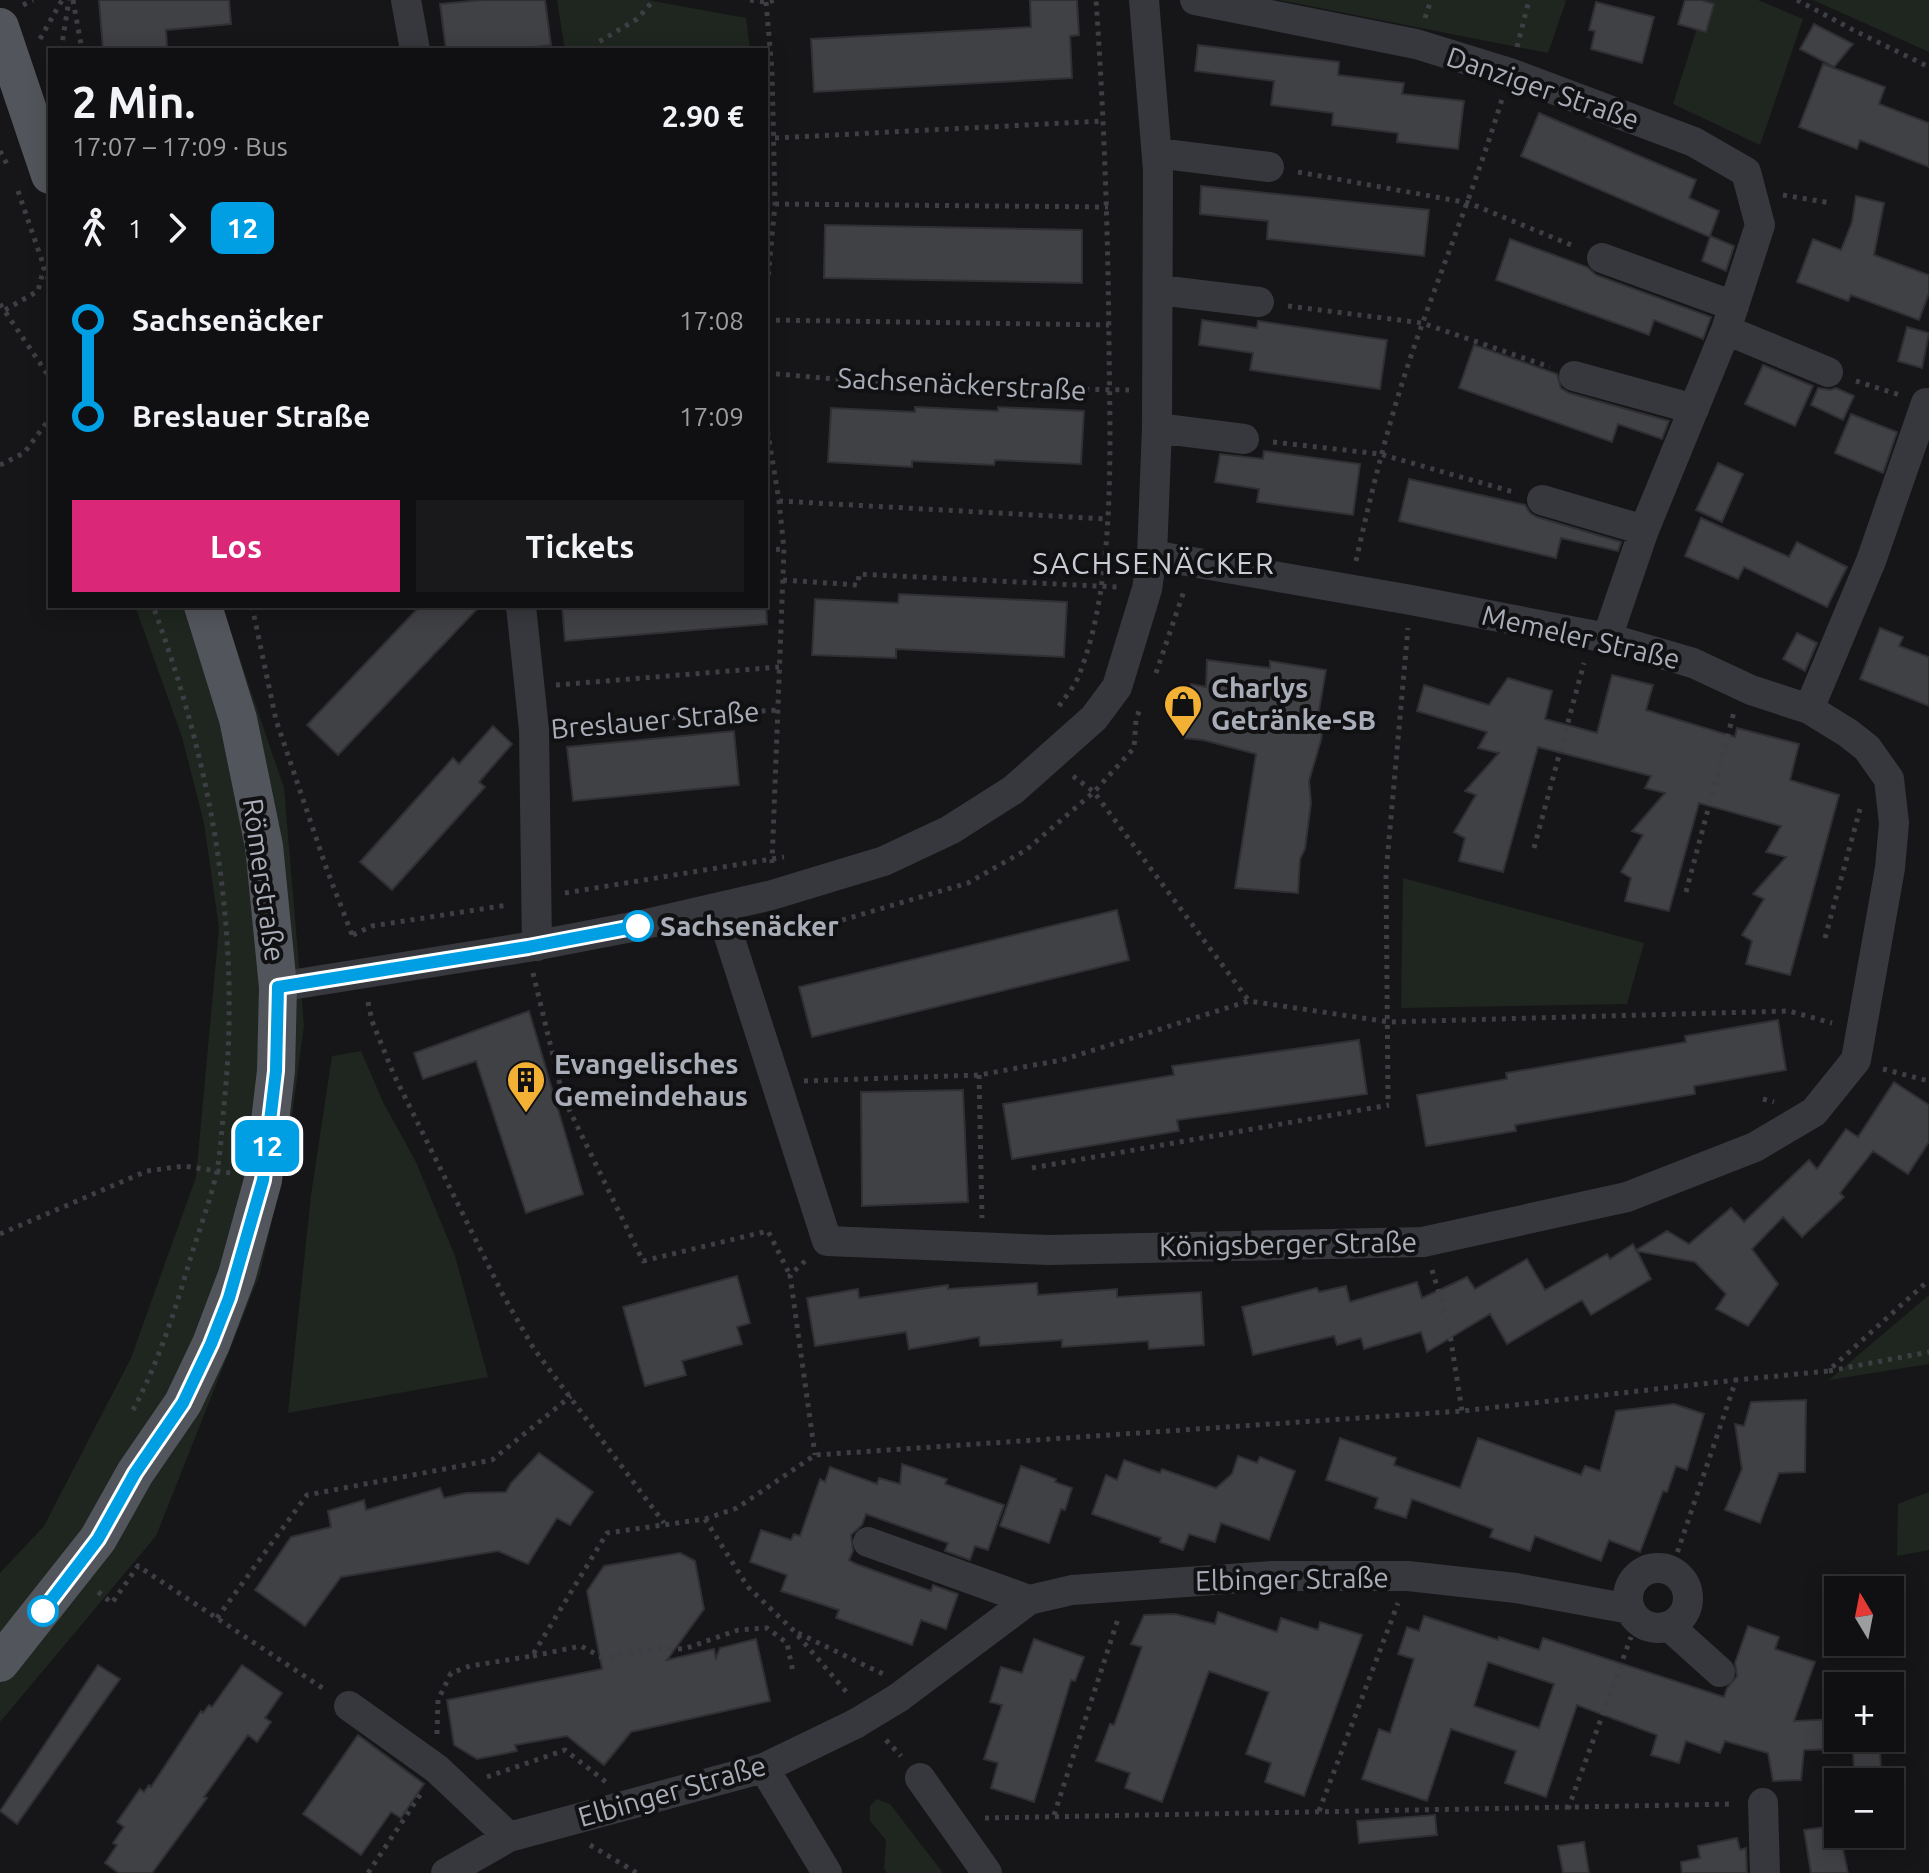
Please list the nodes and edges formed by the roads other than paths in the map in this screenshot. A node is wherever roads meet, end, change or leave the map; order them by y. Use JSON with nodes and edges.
{"nodes":[{"id":1,"x":406,"y":0,"type":"edge"},
{"id":2,"x":1144,"y":0,"type":"edge"},
{"id":3,"x":1195,"y":0,"type":"edge"},
{"id":4,"x":0,"y":27,"type":"edge"},
{"id":5,"x":415,"y":48,"type":"edge"},
{"id":6,"x":1157,"y":153,"type":"junction"},
{"id":7,"x":1269,"y":167,"type":"road end"},
{"id":8,"x":32,"y":178,"type":"edge"},
{"id":9,"x":1602,"y":258,"type":"road end"},
{"id":10,"x":1159,"y":290,"type":"junction"},
{"id":11,"x":1259,"y":302,"type":"road end"},
{"id":12,"x":1730,"y":318,"type":"junction"},
{"id":13,"x":1828,"y":372,"type":"road end"},
{"id":14,"x":1574,"y":376,"type":"road end"},
{"id":15,"x":1926,"y":403,"type":"road end"},
{"id":16,"x":1694,"y":409,"type":"junction"},
{"id":17,"x":1157,"y":428,"type":"junction"},
{"id":18,"x":1244,"y":439,"type":"road end"},
{"id":19,"x":1542,"y":500,"type":"road end"},
{"id":20,"x":1644,"y":530,"type":"junction"},
{"id":21,"x":1152,"y":555,"type":"junction"},
{"id":22,"x":204,"y":608,"type":"edge"},
{"id":23,"x":521,"y":608,"type":"edge"},
{"id":24,"x":1599,"y":637,"type":"junction"},
{"id":25,"x":1809,"y":709,"type":"junction"},
{"id":26,"x":1890,"y":868,"type":"joint"},
{"id":27,"x":720,"y":908,"type":"junction"},
{"id":28,"x":533,"y":947,"type":"junction"},
{"id":29,"x":278,"y":987,"type":"junction"},
{"id":30,"x":868,"y":1542,"type":"dead end"},
{"id":31,"x":1029,"y":1600,"type":"junction"},
{"id":32,"x":1630,"y":1609,"type":"junction"},
{"id":33,"x":1669,"y":1626,"type":"junction"},
{"id":34,"x":0,"y":1663,"type":"edge"},
{"id":35,"x":1720,"y":1672,"type":"dead end"},
{"id":36,"x":349,"y":1706,"type":"road end"},
{"id":37,"x":764,"y":1768,"type":"junction"},
{"id":38,"x":920,"y":1778,"type":"road end"},
{"id":39,"x":1763,"y":1803,"type":"road end"},
{"id":40,"x":509,"y":1837,"type":"junction"},
{"id":41,"x":446,"y":1873,"type":"edge"},
{"id":42,"x":827,"y":1873,"type":"edge"},
{"id":43,"x":987,"y":1873,"type":"edge"},
{"id":44,"x":1765,"y":1873,"type":"edge"}],
"edges":[{"from":1,"to":5,"type":"street"},
{"from":2,"to":6,"type":"street"},
{"from":3,"to":12,"type":"street","name":"Danziger Straße"},
{"from":4,"to":8,"type":"main road"},
{"from":6,"to":7,"type":"street"},
{"from":6,"to":10,"type":"street"},
{"from":9,"to":12,"type":"street"},
{"from":10,"to":11,"type":"street"},
{"from":10,"to":17,"type":"street"},
{"from":12,"to":13,"type":"street"},
{"from":12,"to":16,"type":"street","name":"Danziger Straße"},
{"from":14,"to":16,"type":"street"},
{"from":15,"to":25,"type":"street"},
{"from":16,"to":20,"type":"street","name":"Danziger Straße"},
{"from":17,"to":18,"type":"street"},
{"from":17,"to":21,"type":"street"},
{"from":19,"to":20,"type":"street"},
{"from":20,"to":24,"type":"street","name":"Danziger Straße"},
{"from":21,"to":24,"type":"street","name":"Memeler Straße"},
{"from":21,"to":27,"type":"street"},
{"from":22,"to":29,"type":"main road","name":"Römerstraße"},
{"from":23,"to":28,"type":"street","name":"Breslauer Straße"},
{"from":24,"to":25,"type":"street","name":"Memeler Straße"},
{"from":25,"to":26,"type":"street","name":"Memeler Straße"},
{"from":26,"to":27,"type":"street","name":"Königsberger Straße"},
{"from":27,"to":28,"type":"street"},
{"from":28,"to":29,"type":"street"},
{"from":29,"to":34,"type":"main road","name":"Römerstraße"},
{"from":30,"to":31,"type":"street"},
{"from":31,"to":32,"type":"street","name":"Elbinger Straße"},
{"from":31,"to":37,"type":"street","name":"Elbinger Straße","bridge":true},
{"from":32,"to":33,"type":"street","name":"Elbinger Straße"},
{"from":32,"to":33,"type":"street"},
{"from":33,"to":35,"type":"street"},
{"from":36,"to":40,"type":"street"},
{"from":37,"to":40,"type":"street","name":"Elbinger Straße"},
{"from":37,"to":42,"type":"street"},
{"from":38,"to":43,"type":"street"},
{"from":39,"to":44,"type":"street"},
{"from":40,"to":41,"type":"street","name":"Elbinger Straße"}]}
